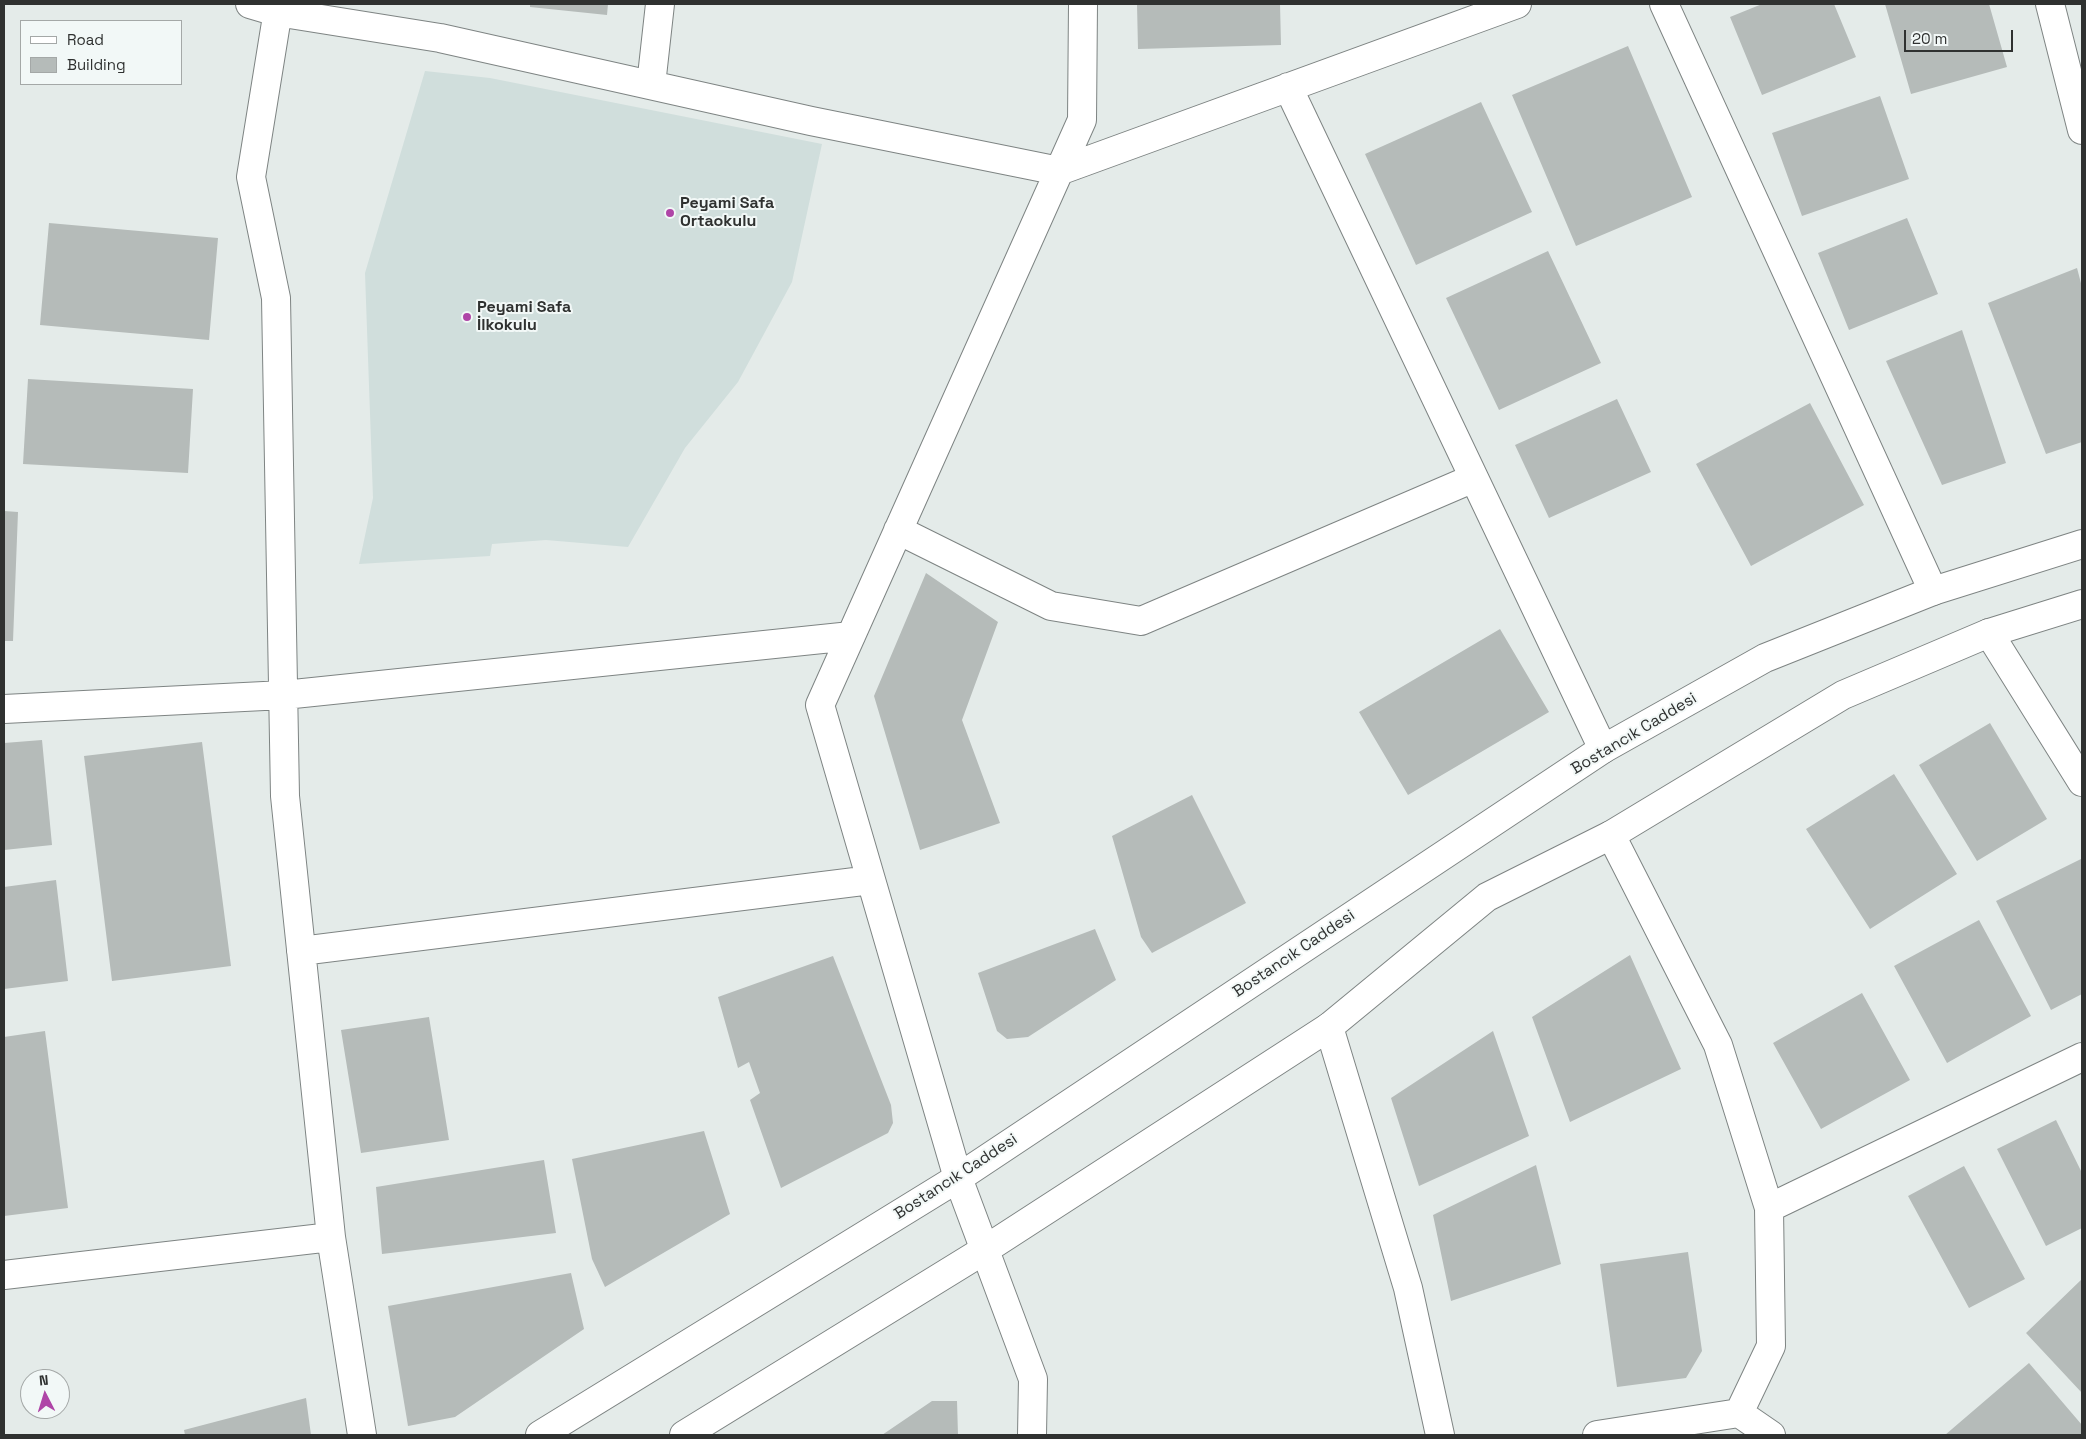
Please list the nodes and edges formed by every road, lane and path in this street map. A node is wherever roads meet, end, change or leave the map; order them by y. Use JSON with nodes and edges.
{"nodes":[{"id":1,"x":250,"y":4,"type":"edge"},
{"id":2,"x":660,"y":4,"type":"edge"},
{"id":3,"x":1083,"y":4,"type":"edge"},
{"id":4,"x":1517,"y":4,"type":"edge"},
{"id":5,"x":1664,"y":4,"type":"edge"},
{"id":6,"x":2050,"y":4,"type":"edge"},
{"id":7,"x":278,"y":8,"type":"edge"},
{"id":8,"x":651,"y":85,"type":"junction"},
{"id":9,"x":1288,"y":87,"type":"junction"},
{"id":10,"x":2082,"y":130,"type":"edge"},
{"id":11,"x":1060,"y":170,"type":"junction"},
{"id":12,"x":1474,"y":478,"type":"junction"},
{"id":13,"x":898,"y":530,"type":"junction"},
{"id":14,"x":2082,"y":544,"type":"edge"},
{"id":15,"x":1933,"y":591,"type":"junction"},
{"id":16,"x":2082,"y":604,"type":"edge"},
{"id":17,"x":1989,"y":633,"type":"junction"},
{"id":18,"x":851,"y":636,"type":"junction"},
{"id":19,"x":284,"y":695,"type":"junction"},
{"id":20,"x":4,"y":709,"type":"edge"},
{"id":21,"x":1603,"y":749,"type":"junction"},
{"id":22,"x":2082,"y":782,"type":"edge"},
{"id":23,"x":1611,"y":835,"type":"junction"},
{"id":24,"x":872,"y":880,"type":"junction"},
{"id":25,"x":301,"y":951,"type":"junction"},
{"id":26,"x":1329,"y":1027,"type":"junction"},
{"id":27,"x":2082,"y":1057,"type":"edge"},
{"id":28,"x":958,"y":1178,"type":"junction"},
{"id":29,"x":1769,"y":1208,"type":"junction"},
{"id":30,"x":330,"y":1237,"type":"junction"},
{"id":31,"x":986,"y":1249,"type":"junction"},
{"id":32,"x":4,"y":1275,"type":"edge"},
{"id":33,"x":1738,"y":1413,"type":"junction"},
{"id":34,"x":362,"y":1435,"type":"edge"},
{"id":35,"x":540,"y":1435,"type":"edge"},
{"id":36,"x":684,"y":1435,"type":"edge"},
{"id":37,"x":1032,"y":1435,"type":"edge"},
{"id":38,"x":1440,"y":1435,"type":"edge"},
{"id":39,"x":1597,"y":1435,"type":"edge"},
{"id":40,"x":1771,"y":1435,"type":"edge"}],
"edges":[{"from":1,"to":7,"type":"street"},
{"from":2,"to":8,"type":"street"},
{"from":3,"to":11,"type":"street"},
{"from":4,"to":9,"type":"street"},
{"from":5,"to":15,"type":"street"},
{"from":6,"to":10,"type":"street"},
{"from":7,"to":8,"type":"street"},
{"from":7,"to":19,"type":"street"},
{"from":8,"to":11,"type":"street"},
{"from":9,"to":11,"type":"street"},
{"from":9,"to":12,"type":"street"},
{"from":11,"to":13,"type":"street"},
{"from":12,"to":13,"type":"street"},
{"from":12,"to":21,"type":"street"},
{"from":13,"to":18,"type":"street"},
{"from":14,"to":15,"type":"street","name":"Bostancık Caddesi"},
{"from":15,"to":21,"type":"street","name":"Bostancık Caddesi"},
{"from":16,"to":17,"type":"street"},
{"from":17,"to":22,"type":"street"},
{"from":17,"to":23,"type":"street"},
{"from":18,"to":19,"type":"street"},
{"from":18,"to":24,"type":"street"},
{"from":19,"to":20,"type":"street"},
{"from":19,"to":25,"type":"street"},
{"from":21,"to":28,"type":"street","name":"Bostancık Caddesi"},
{"from":23,"to":26,"type":"street"},
{"from":23,"to":29,"type":"street"},
{"from":24,"to":25,"type":"street"},
{"from":24,"to":28,"type":"street"},
{"from":25,"to":30,"type":"street"},
{"from":26,"to":31,"type":"street"},
{"from":26,"to":38,"type":"street"},
{"from":27,"to":29,"type":"street"},
{"from":28,"to":31,"type":"street"},
{"from":28,"to":35,"type":"street","name":"Bostancık Caddesi"},
{"from":29,"to":33,"type":"street"},
{"from":30,"to":32,"type":"street"},
{"from":30,"to":34,"type":"street"},
{"from":31,"to":36,"type":"street"},
{"from":31,"to":37,"type":"street"},
{"from":33,"to":39,"type":"street"},
{"from":33,"to":40,"type":"street"}]}
